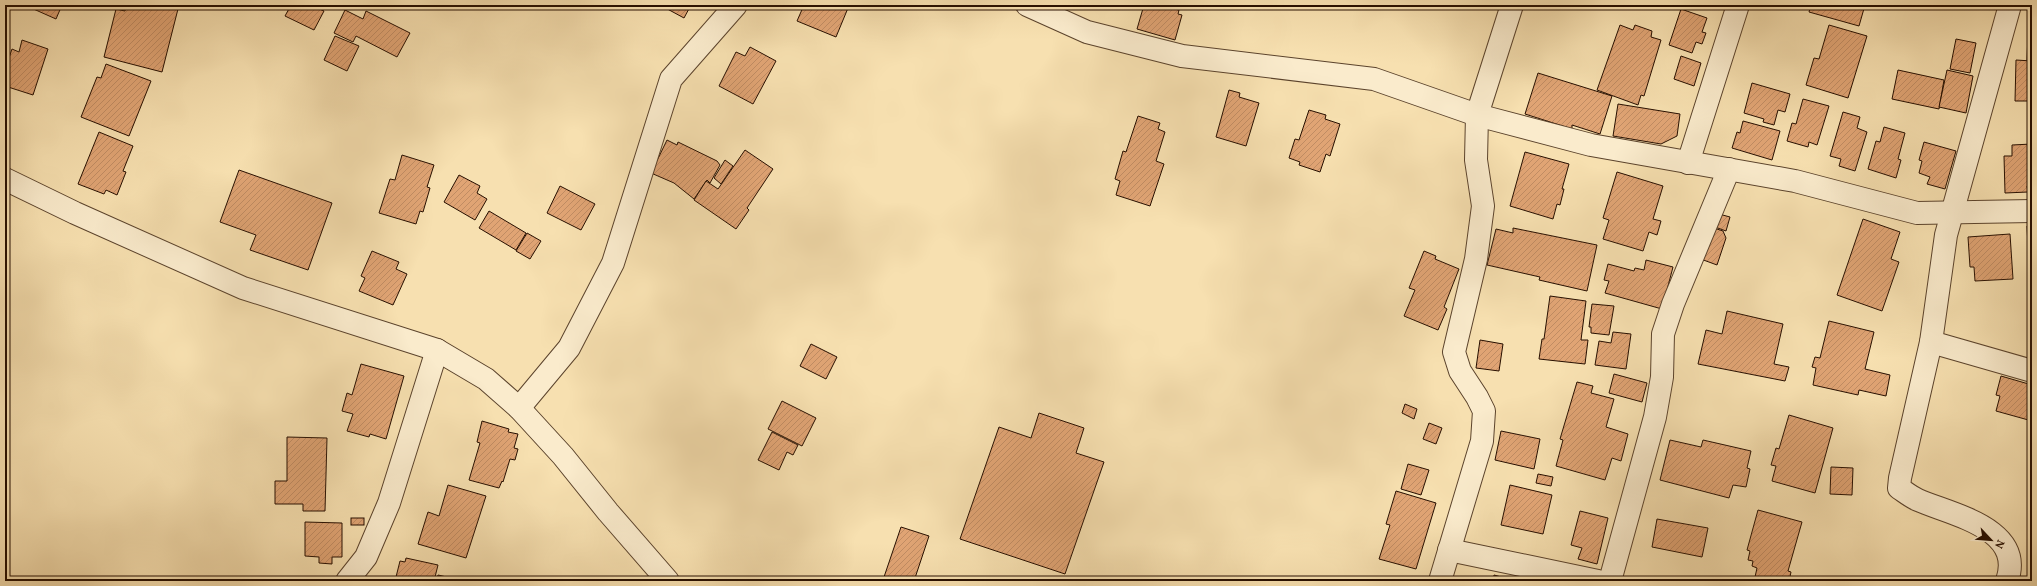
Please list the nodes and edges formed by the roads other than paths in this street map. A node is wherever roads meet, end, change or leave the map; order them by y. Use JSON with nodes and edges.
{"nodes":[{"id":1,"x":736,"y":5,"type":"edge"},
{"id":2,"x":1027,"y":5,"type":"edge"},
{"id":3,"x":1512,"y":5,"type":"edge"},
{"id":4,"x":1738,"y":5,"type":"edge"},
{"id":5,"x":2010,"y":5,"type":"edge"},
{"id":6,"x":1476,"y":115,"type":"junction"},
{"id":7,"x":1688,"y":162,"type":"junction"},
{"id":8,"x":1729,"y":170,"type":"junction"},
{"id":9,"x":5,"y":179,"type":"edge"},
{"id":10,"x":2032,"y":211,"type":"edge"},
{"id":11,"x":1952,"y":213,"type":"junction"},
{"id":12,"x":1931,"y":342,"type":"junction"},
{"id":13,"x":437,"y":350,"type":"junction"},
{"id":14,"x":2032,"y":371,"type":"edge"},
{"id":15,"x":519,"y":408,"type":"junction"},
{"id":16,"x":1449,"y":550,"type":"junction"},
{"id":17,"x":347,"y":581,"type":"edge"},
{"id":18,"x":668,"y":581,"type":"edge"},
{"id":19,"x":1440,"y":581,"type":"edge"},
{"id":20,"x":1598,"y":581,"type":"edge"},
{"id":21,"x":1610,"y":581,"type":"edge"},
{"id":22,"x":2008,"y":581,"type":"edge"}],
"edges":[{"from":1,"to":15,"type":"street"},
{"from":2,"to":6,"type":"street"},
{"from":3,"to":6,"type":"street"},
{"from":4,"to":7,"type":"street"},
{"from":5,"to":11,"type":"street"},
{"from":6,"to":7,"type":"street"},
{"from":6,"to":16,"type":"street"},
{"from":7,"to":8,"type":"street"},
{"from":8,"to":11,"type":"street"},
{"from":8,"to":21,"type":"street"},
{"from":9,"to":13,"type":"street"},
{"from":10,"to":11,"type":"street"},
{"from":11,"to":12,"type":"street"},
{"from":12,"to":14,"type":"street"},
{"from":12,"to":22,"type":"street"},
{"from":13,"to":15,"type":"street"},
{"from":13,"to":17,"type":"street"},
{"from":15,"to":18,"type":"street"},
{"from":16,"to":19,"type":"street"},
{"from":16,"to":20,"type":"street"}]}
